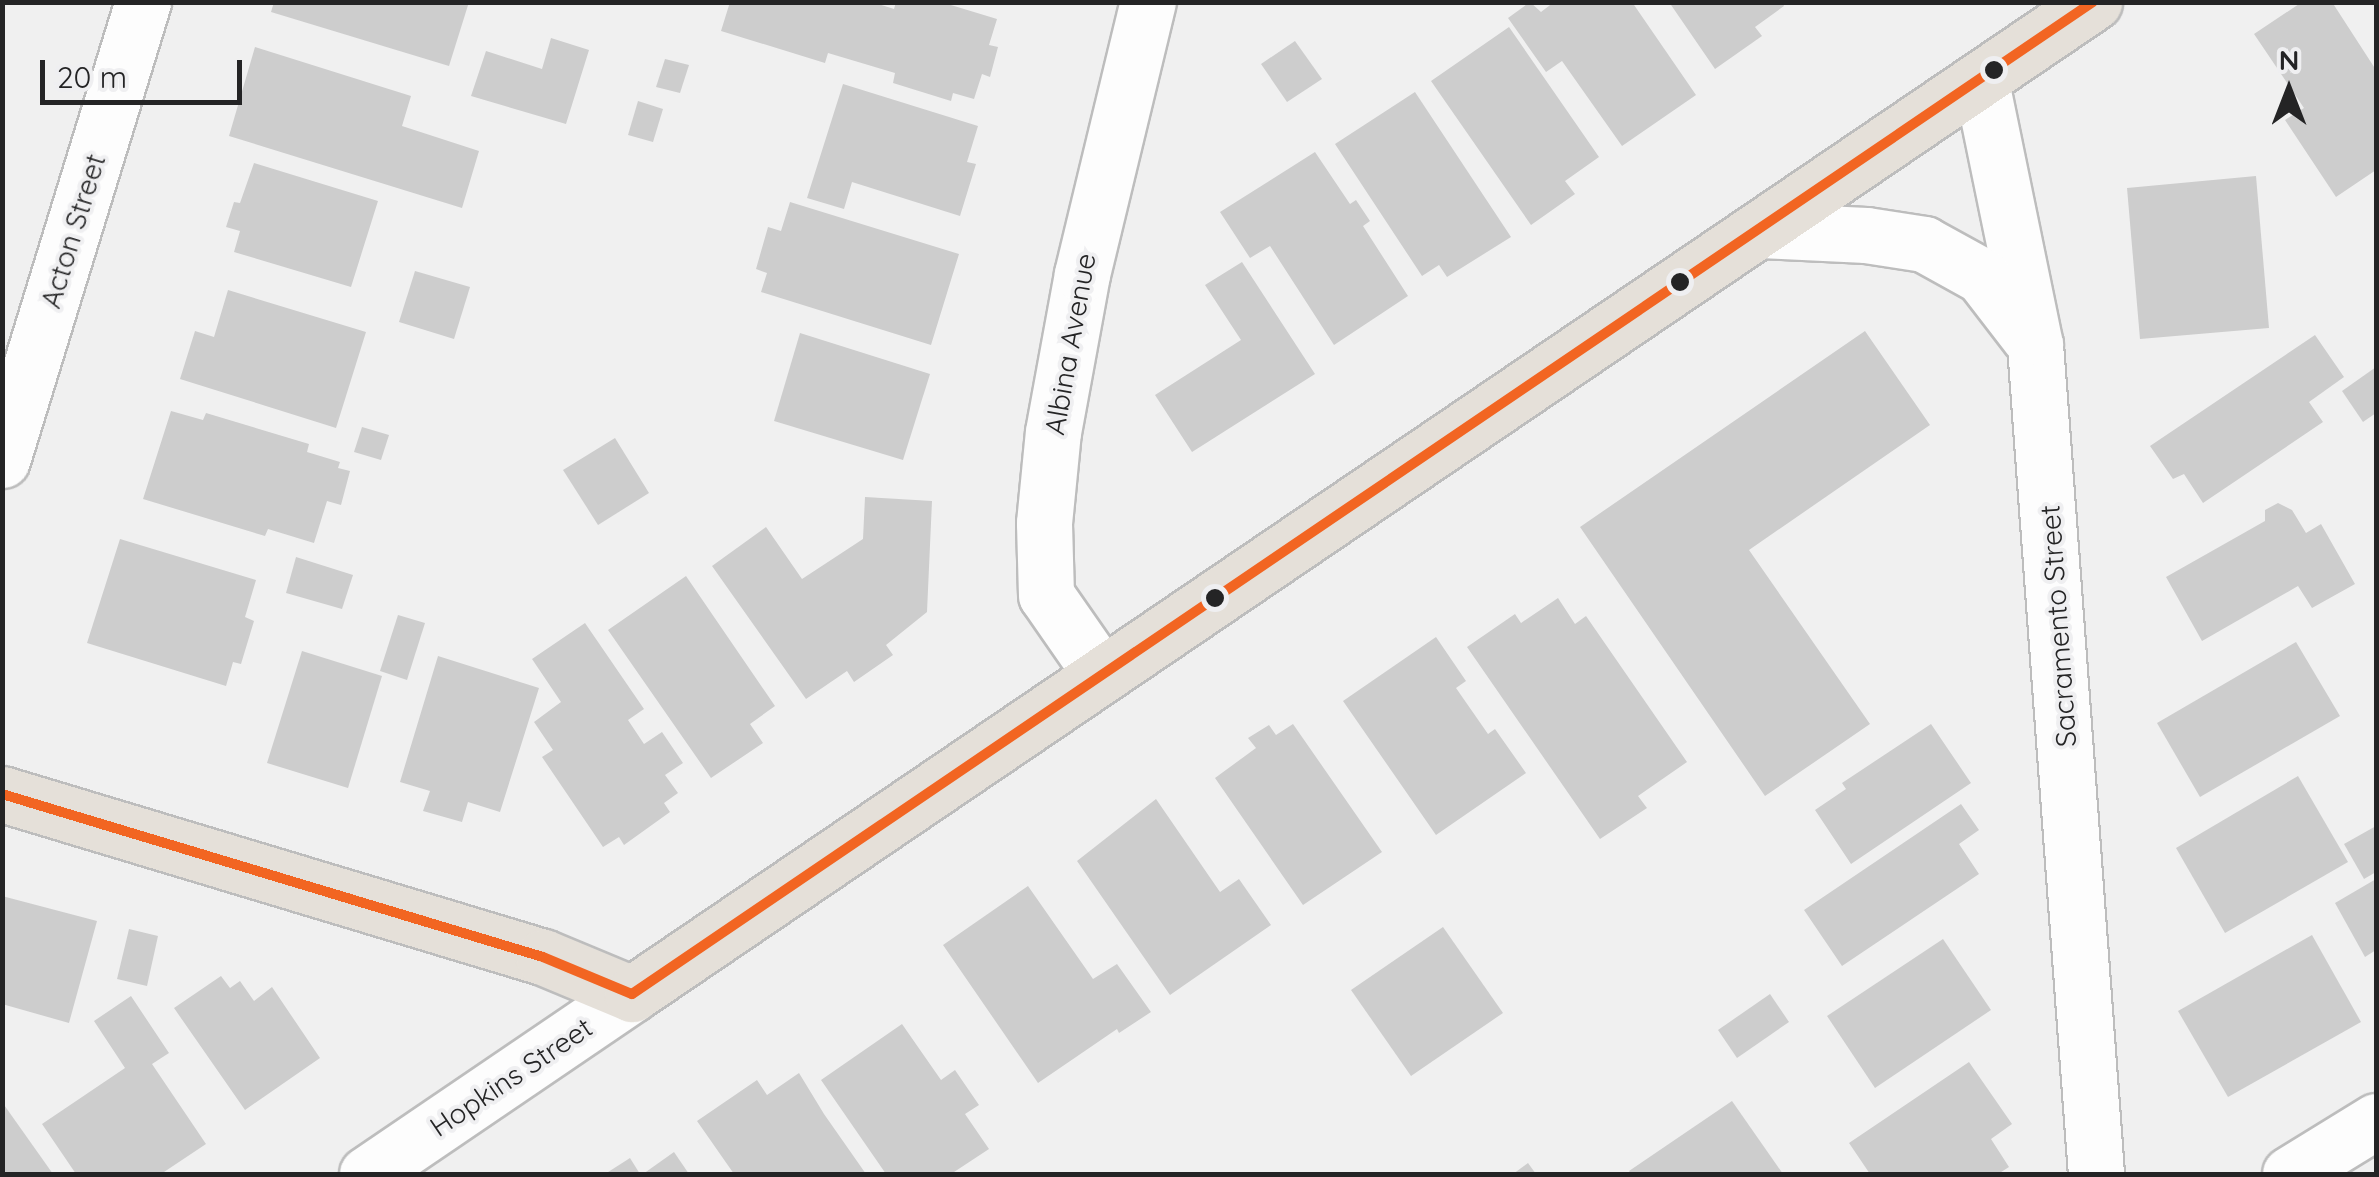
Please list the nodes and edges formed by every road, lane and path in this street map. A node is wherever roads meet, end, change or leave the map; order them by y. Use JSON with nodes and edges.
{"nodes":[{"id":1,"x":143,"y":2,"type":"edge"},
{"id":2,"x":1148,"y":2,"type":"edge"},
{"id":3,"x":2094,"y":2,"type":"edge"},
{"id":4,"x":1981,"y":82,"type":"junction"},
{"id":5,"x":1761,"y":230,"type":"junction"},
{"id":6,"x":2035,"y":345,"type":"junction"},
{"id":7,"x":2,"y":460,"type":"edge"},
{"id":8,"x":1101,"y":674,"type":"junction"},
{"id":9,"x":2,"y":794,"type":"edge"},
{"id":10,"x":632,"y":994,"type":"junction"},
{"id":11,"x":2376,"y":1121,"type":"edge"},
{"id":12,"x":367,"y":1174,"type":"edge"},
{"id":13,"x":2096,"y":1174,"type":"edge"},
{"id":14,"x":2290,"y":1174,"type":"edge"}],
"edges":[{"from":1,"to":7,"type":"street","name":"Acton Street"},
{"from":2,"to":8,"type":"street","name":"Albina Avenue"},
{"from":3,"to":4,"type":"main road","name":"Hopkins Street"},
{"from":4,"to":5,"type":"main road","name":"Hopkins Street"},
{"from":4,"to":6,"type":"street","name":"Sacramento Street"},
{"from":5,"to":6,"type":"street"},
{"from":5,"to":8,"type":"main road","name":"Hopkins Street"},
{"from":6,"to":13,"type":"street","name":"Sacramento Street"},
{"from":8,"to":10,"type":"main road","name":"Hopkins Street"},
{"from":9,"to":10,"type":"main road"},
{"from":10,"to":12,"type":"street","name":"Hopkins Street"},
{"from":11,"to":14,"type":"street"}]}
